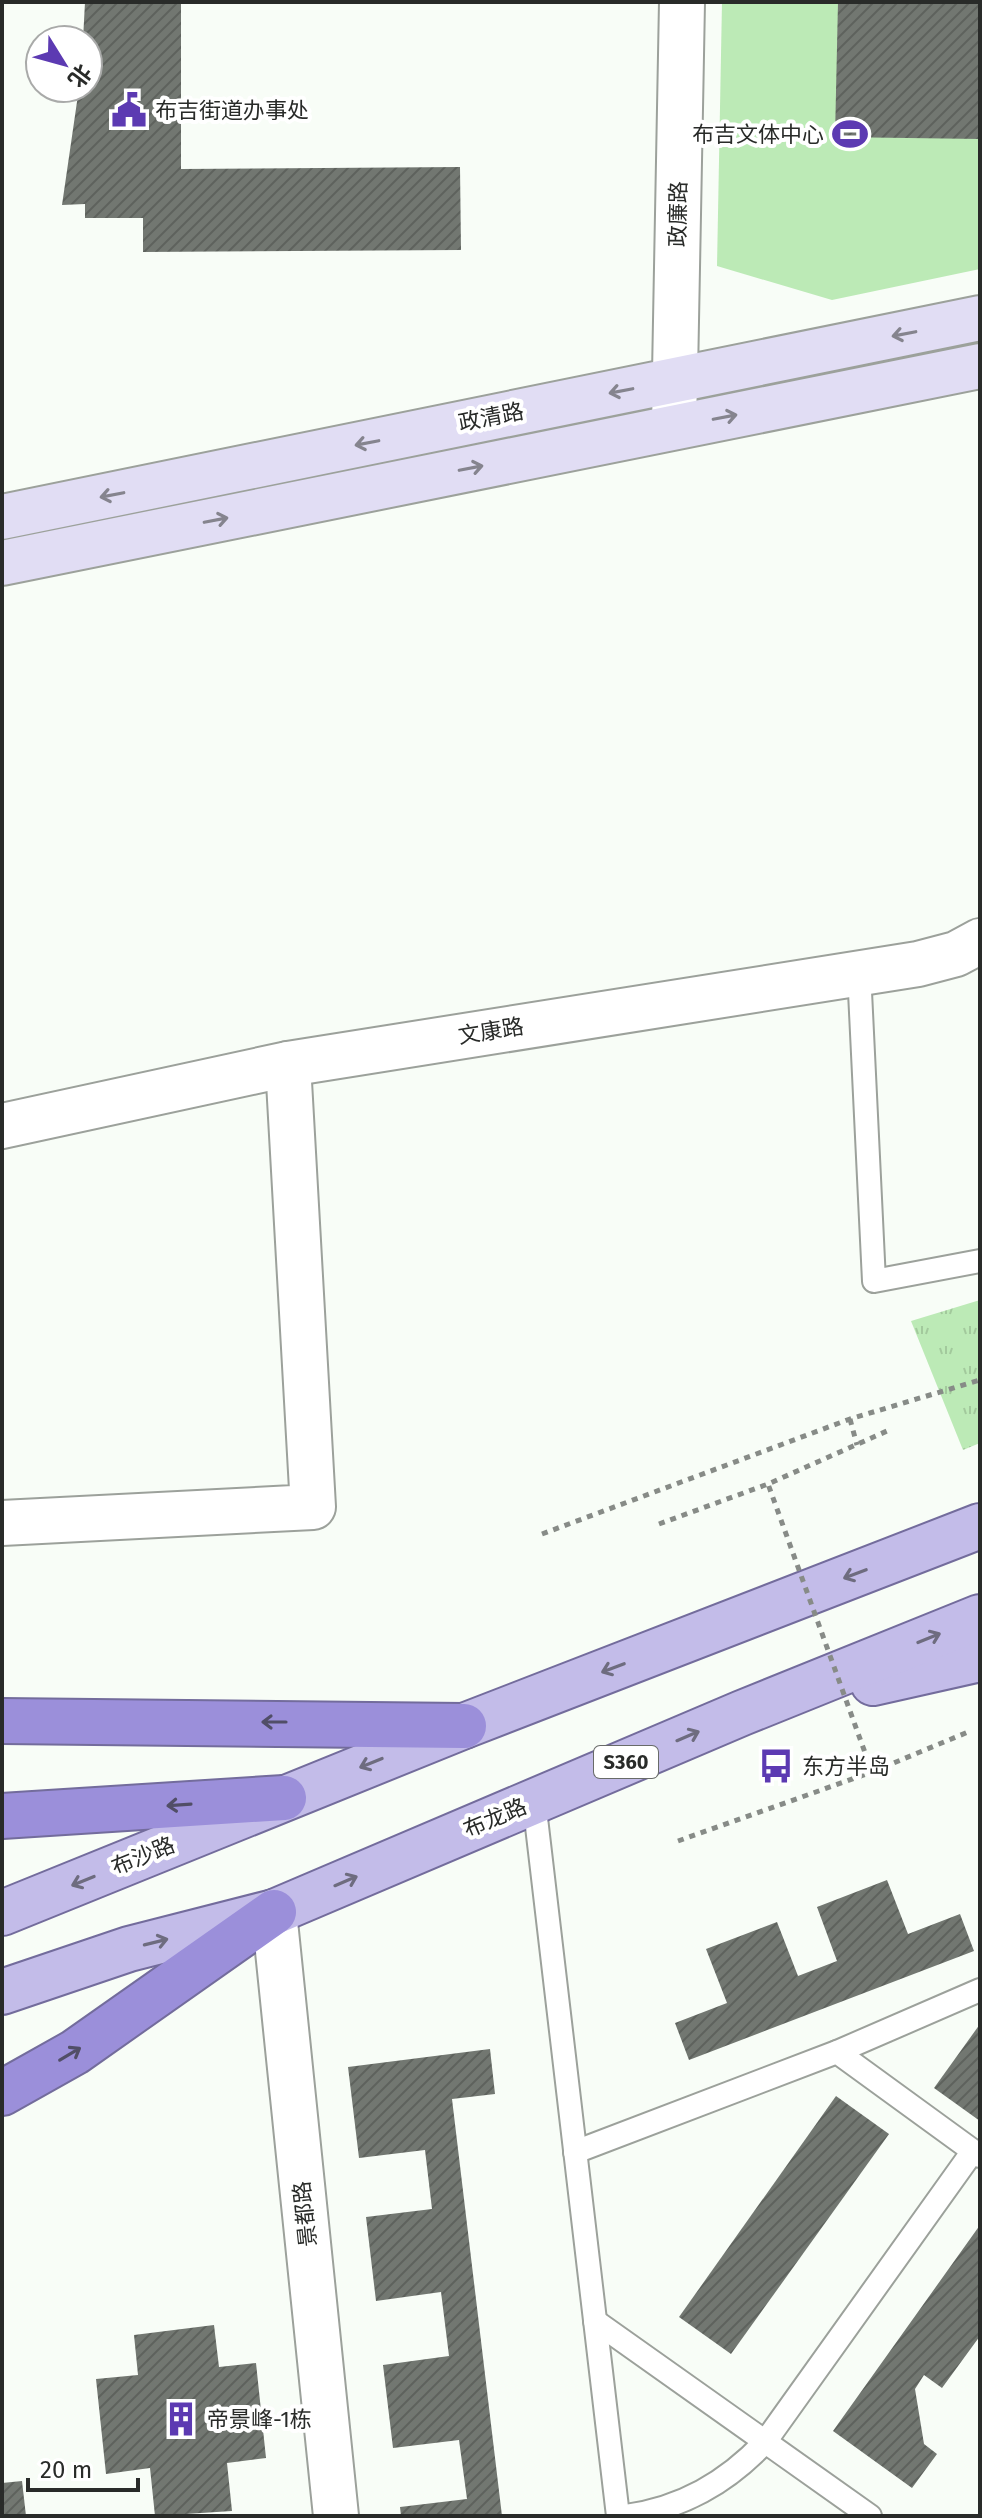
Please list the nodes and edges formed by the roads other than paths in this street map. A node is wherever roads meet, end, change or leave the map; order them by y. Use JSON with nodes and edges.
{"nodes":[{"id":1,"x":682,"y":2,"type":"edge"},
{"id":2,"x":980,"y":318,"type":"edge"},
{"id":3,"x":980,"y":366,"type":"edge"},
{"id":4,"x":675,"y":380,"type":"junction"},
{"id":5,"x":674,"y":427,"type":"junction"},
{"id":6,"x":2,"y":517,"type":"edge"},
{"id":7,"x":2,"y":563,"type":"edge"},
{"id":8,"x":980,"y":941,"type":"edge"},
{"id":9,"x":859,"y":971,"type":"junction"},
{"id":10,"x":288,"y":1064,"type":"junction"},
{"id":11,"x":2,"y":1126,"type":"edge"},
{"id":12,"x":980,"y":1261,"type":"edge"},
{"id":13,"x":980,"y":1518,"type":"edge"},
{"id":14,"x":2,"y":1523,"type":"edge"},
{"id":15,"x":980,"y":1526,"type":"edge"},
{"id":16,"x":937,"y":1542,"type":"junction"},
{"id":17,"x":980,"y":1617,"type":"edge"},
{"id":18,"x":980,"y":1659,"type":"edge"},
{"id":19,"x":742,"y":1713,"type":"junction"},
{"id":20,"x":2,"y":1721,"type":"edge"},
{"id":21,"x":464,"y":1726,"type":"junction"},
{"id":22,"x":284,"y":1798,"type":"junction"},
{"id":23,"x":534,"y":1801,"type":"junction"},
{"id":24,"x":2,"y":1816,"type":"edge"},
{"id":25,"x":274,"y":1912,"type":"junction"},
{"id":26,"x":2,"y":1913,"type":"edge"},
{"id":27,"x":980,"y":1990,"type":"edge"},
{"id":28,"x":2,"y":1992,"type":"edge"},
{"id":29,"x":837,"y":2052,"type":"junction"},
{"id":30,"x":2,"y":2093,"type":"edge"},
{"id":31,"x":575,"y":2152,"type":"junction"},
{"id":32,"x":976,"y":2153,"type":"edge"},
{"id":33,"x":595,"y":2321,"type":"junction"},
{"id":34,"x":765,"y":2442,"type":"junction"},
{"id":35,"x":336,"y":2516,"type":"edge"},
{"id":36,"x":618,"y":2516,"type":"edge"},
{"id":37,"x":626,"y":2516,"type":"edge"},
{"id":38,"x":870,"y":2516,"type":"edge"}],
"edges":[{"from":1,"to":4,"type":"street","name":"政廉路"},
{"from":2,"to":4,"type":"street","name":"政清路","one_way":true},
{"from":5,"to":3,"type":"street","name":"政清路","one_way":true},
{"from":4,"to":5,"type":"street","name":"政廉路"},
{"from":4,"to":6,"type":"street","name":"政清路","one_way":true},
{"from":7,"to":5,"type":"street","name":"政清路","one_way":true},
{"from":8,"to":9,"type":"street","name":"文康路"},
{"from":9,"to":10,"type":"street","name":"文康路"},
{"from":9,"to":12,"type":"lane"},
{"from":10,"to":11,"type":"street","name":"文康路"},
{"from":10,"to":14,"type":"street"},
{"from":13,"to":16,"type":"main road"},
{"from":15,"to":16,"type":"main road"},
{"from":16,"to":21,"type":"main road","one_way":true},
{"from":19,"to":17,"type":"main road","name":"布龙路","number":"S360","one_way":true},
{"from":18,"to":19,"type":"main road"},
{"from":23,"to":19,"type":"main road","name":"布龙路","number":"S360","one_way":true},
{"from":21,"to":20,"type":"highway","one_way":true},
{"from":21,"to":22,"type":"main road","one_way":true},
{"from":22,"to":24,"type":"highway","one_way":true},
{"from":22,"to":26,"type":"main road","name":"布沙路","one_way":true},
{"from":25,"to":23,"type":"main road","name":"布龙路","number":"S360","one_way":true},
{"from":23,"to":31,"type":"lane"},
{"from":28,"to":25,"type":"main road","name":"布龙路","number":"S360","one_way":true},
{"from":30,"to":25,"type":"highway","one_way":true},
{"from":25,"to":35,"type":"street","name":"景都路"},
{"from":27,"to":29,"type":"lane"},
{"from":29,"to":31,"type":"lane"},
{"from":29,"to":32,"type":"lane"},
{"from":31,"to":33,"type":"lane"},
{"from":32,"to":34,"type":"lane"},
{"from":33,"to":34,"type":"lane"},
{"from":33,"to":36,"type":"lane"},
{"from":34,"to":37,"type":"lane"},
{"from":34,"to":38,"type":"lane"}]}
